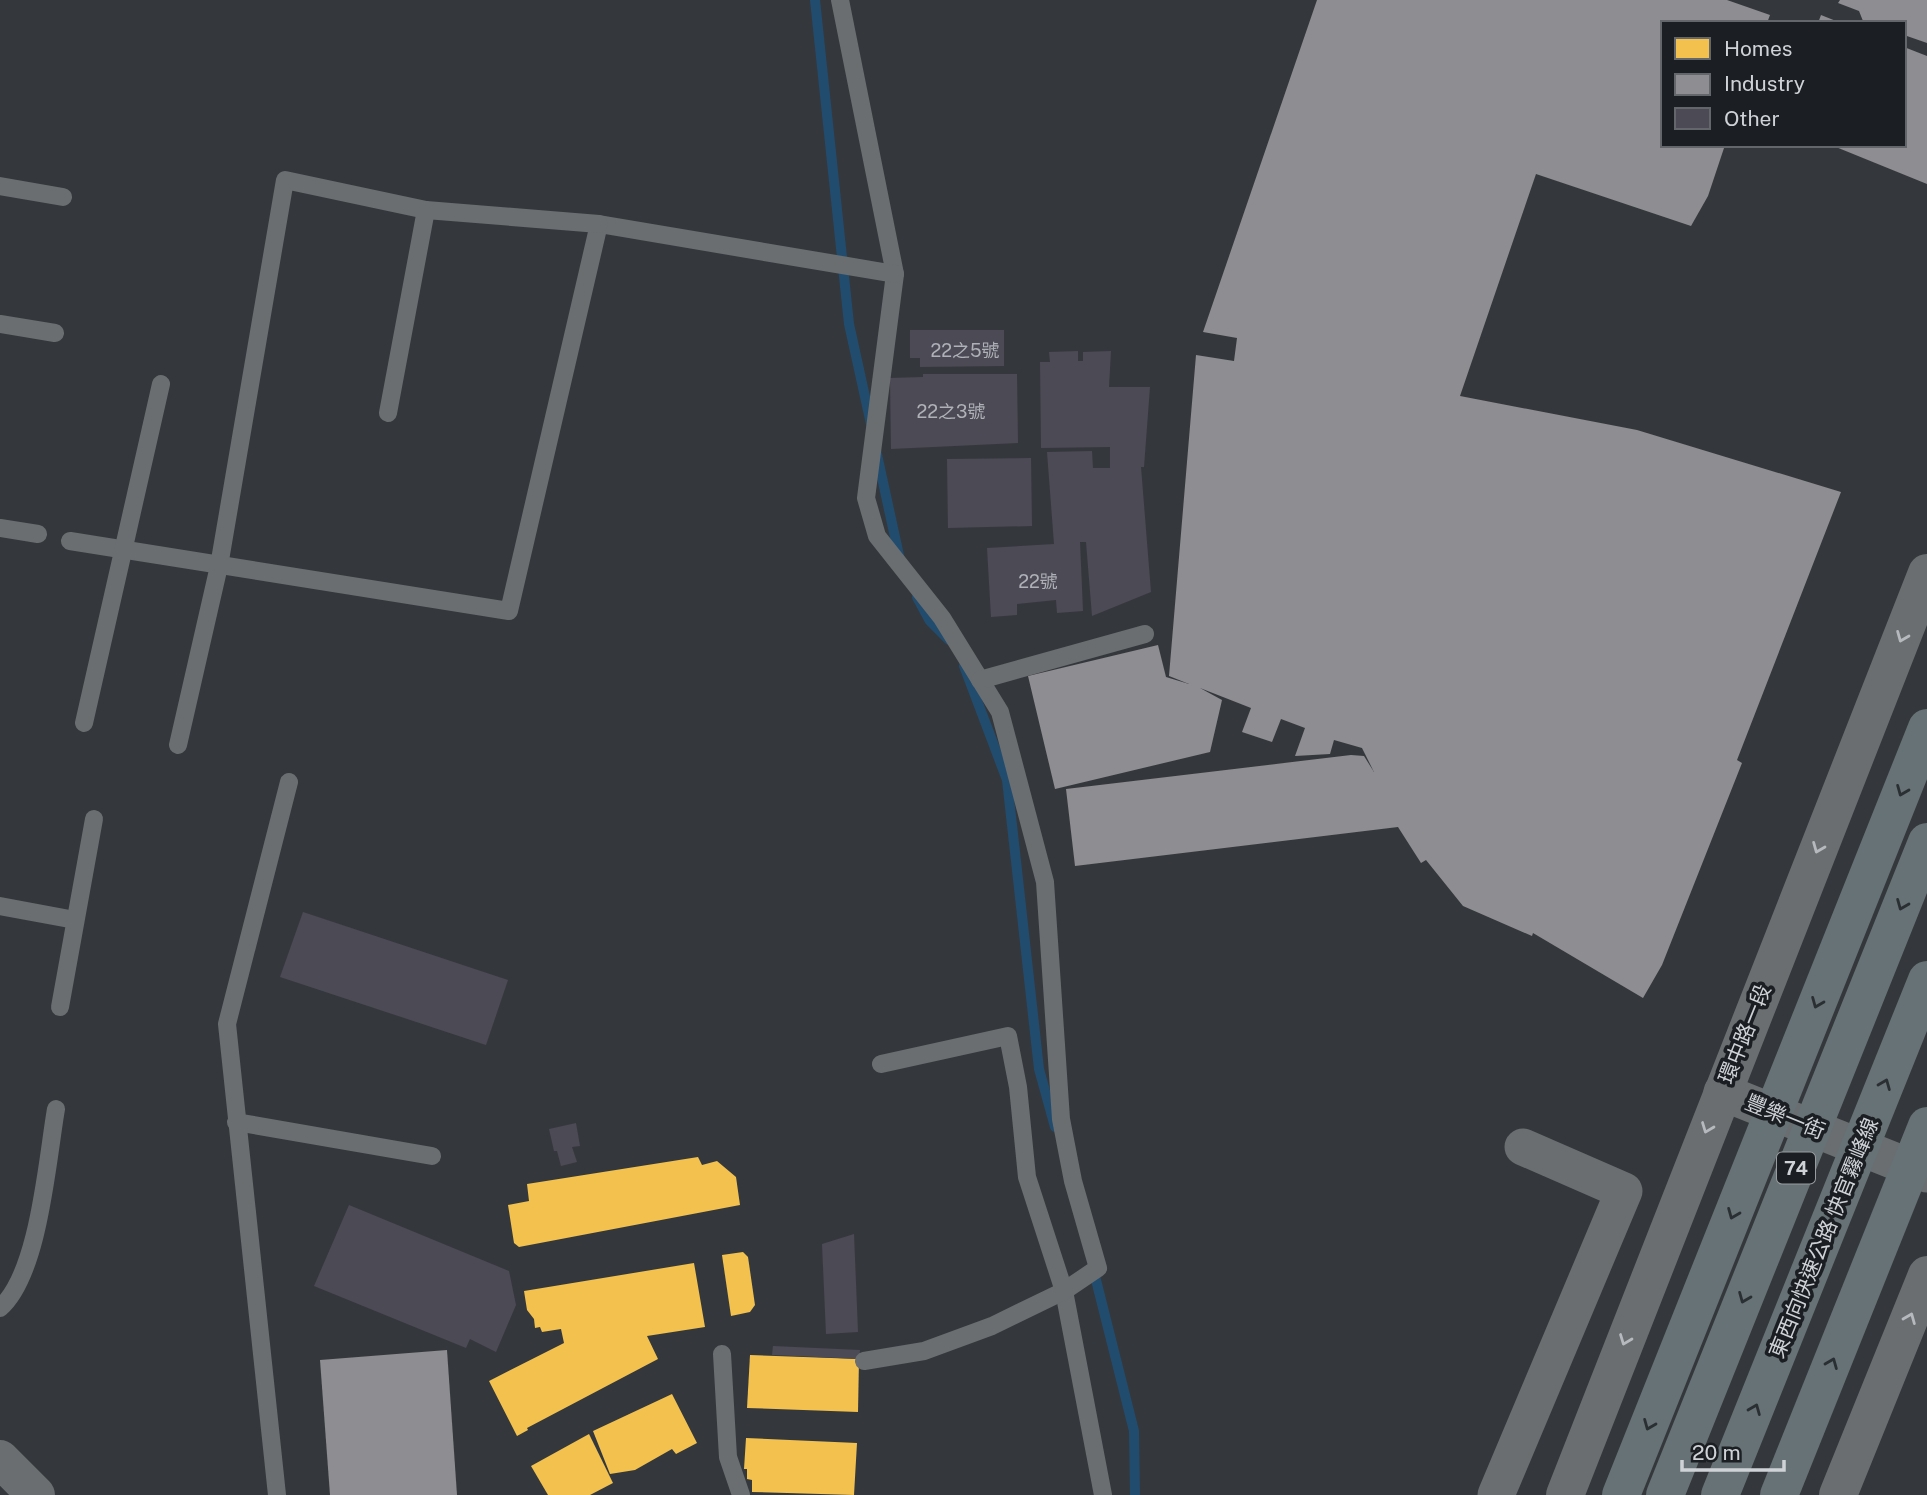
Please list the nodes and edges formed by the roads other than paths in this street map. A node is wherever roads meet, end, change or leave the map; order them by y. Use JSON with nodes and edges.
{"nodes":[{"id":1,"x":840,"y":0,"type":"edge"},
{"id":2,"x":0,"y":186,"type":"edge"},
{"id":3,"x":63,"y":197,"type":"dead end"},
{"id":4,"x":426,"y":210,"type":"junction"},
{"id":5,"x":599,"y":224,"type":"junction"},
{"id":6,"x":895,"y":274,"type":"junction"},
{"id":7,"x":0,"y":324,"type":"edge"},
{"id":8,"x":55,"y":333,"type":"dead end"},
{"id":9,"x":161,"y":384,"type":"dead end"},
{"id":10,"x":388,"y":413,"type":"dead end"},
{"id":11,"x":0,"y":528,"type":"edge"},
{"id":12,"x":38,"y":534,"type":"dead end"},
{"id":13,"x":70,"y":541,"type":"dead end"},
{"id":14,"x":121,"y":551,"type":"junction"},
{"id":15,"x":219,"y":566,"type":"junction"},
{"id":16,"x":1927,"y":573,"type":"edge"},
{"id":17,"x":1145,"y":634,"type":"dead end"},
{"id":18,"x":980,"y":680,"type":"junction"},
{"id":19,"x":84,"y":723,"type":"dead end"},
{"id":20,"x":1927,"y":728,"type":"edge"},
{"id":21,"x":178,"y":745,"type":"dead end"},
{"id":22,"x":289,"y":782,"type":"dead end"},
{"id":23,"x":94,"y":819,"type":"dead end"},
{"id":24,"x":1927,"y":842,"type":"edge"},
{"id":25,"x":0,"y":906,"type":"edge"},
{"id":26,"x":75,"y":920,"type":"junction"},
{"id":27,"x":1927,"y":981,"type":"edge"},
{"id":28,"x":60,"y":1007,"type":"dead end"},
{"id":29,"x":881,"y":1063,"type":"dead end"},
{"id":30,"x":1722,"y":1092,"type":"junction"},
{"id":31,"x":56,"y":1109,"type":"dead end"},
{"id":32,"x":236,"y":1122,"type":"junction"},
{"id":33,"x":1927,"y":1126,"type":"edge"},
{"id":34,"x":1523,"y":1147,"type":"dead end"},
{"id":35,"x":432,"y":1156,"type":"dead end"},
{"id":36,"x":1927,"y":1174,"type":"edge"},
{"id":37,"x":1927,"y":1275,"type":"edge"},
{"id":38,"x":1064,"y":1292,"type":"junction"},
{"id":39,"x":0,"y":1308,"type":"edge"},
{"id":40,"x":723,"y":1354,"type":"dead end"},
{"id":41,"x":864,"y":1361,"type":"dead end"},
{"id":42,"x":0,"y":1459,"type":"edge"},
{"id":43,"x":36,"y":1495,"type":"edge"},
{"id":44,"x":276,"y":1495,"type":"edge"},
{"id":45,"x":741,"y":1495,"type":"edge"},
{"id":46,"x":1103,"y":1495,"type":"edge"},
{"id":47,"x":1496,"y":1495,"type":"edge"},
{"id":48,"x":1565,"y":1495,"type":"edge"},
{"id":49,"x":1621,"y":1495,"type":"edge"},
{"id":50,"x":1665,"y":1495,"type":"edge"},
{"id":51,"x":1720,"y":1495,"type":"edge"},
{"id":52,"x":1779,"y":1495,"type":"edge"},
{"id":53,"x":1838,"y":1495,"type":"edge"}],
"edges":[{"from":1,"to":6,"type":"lane"},
{"from":2,"to":3,"type":"lane"},
{"from":4,"to":5,"type":"lane"},
{"from":4,"to":10,"type":"lane"},
{"from":4,"to":15,"type":"lane"},
{"from":5,"to":6,"type":"lane"},
{"from":5,"to":15,"type":"lane"},
{"from":6,"to":18,"type":"lane"},
{"from":7,"to":8,"type":"lane"},
{"from":9,"to":14,"type":"lane"},
{"from":11,"to":12,"type":"lane"},
{"from":13,"to":14,"type":"lane"},
{"from":14,"to":15,"type":"lane"},
{"from":14,"to":19,"type":"lane"},
{"from":15,"to":21,"type":"lane"},
{"from":16,"to":30,"type":"street","name":"環中路一段","one_way":true},
{"from":17,"to":18,"type":"lane"},
{"from":18,"to":38,"type":"lane"},
{"from":20,"to":49,"type":"highway","one_way":true},
{"from":22,"to":32,"type":"lane"},
{"from":23,"to":26,"type":"lane"},
{"from":24,"to":50,"type":"highway","number":"74","one_way":true},
{"from":25,"to":26,"type":"lane"},
{"from":26,"to":28,"type":"lane"},
{"from":51,"to":27,"type":"highway","name":"東西向快速公路 快官霧峰線","number":"74","one_way":true},
{"from":29,"to":38,"type":"lane"},
{"from":30,"to":36,"type":"street","name":"豐樂一街"},
{"from":30,"to":48,"type":"street","name":"環中路一段","one_way":true},
{"from":31,"to":39,"type":"lane"},
{"from":32,"to":35,"type":"lane"},
{"from":32,"to":44,"type":"lane"},
{"from":52,"to":33,"type":"highway","one_way":true},
{"from":34,"to":47,"type":"street"},
{"from":53,"to":37,"type":"street","one_way":true},
{"from":38,"to":41,"type":"lane"},
{"from":38,"to":46,"type":"lane"},
{"from":40,"to":45,"type":"lane"},
{"from":42,"to":43,"type":"street"}]}
